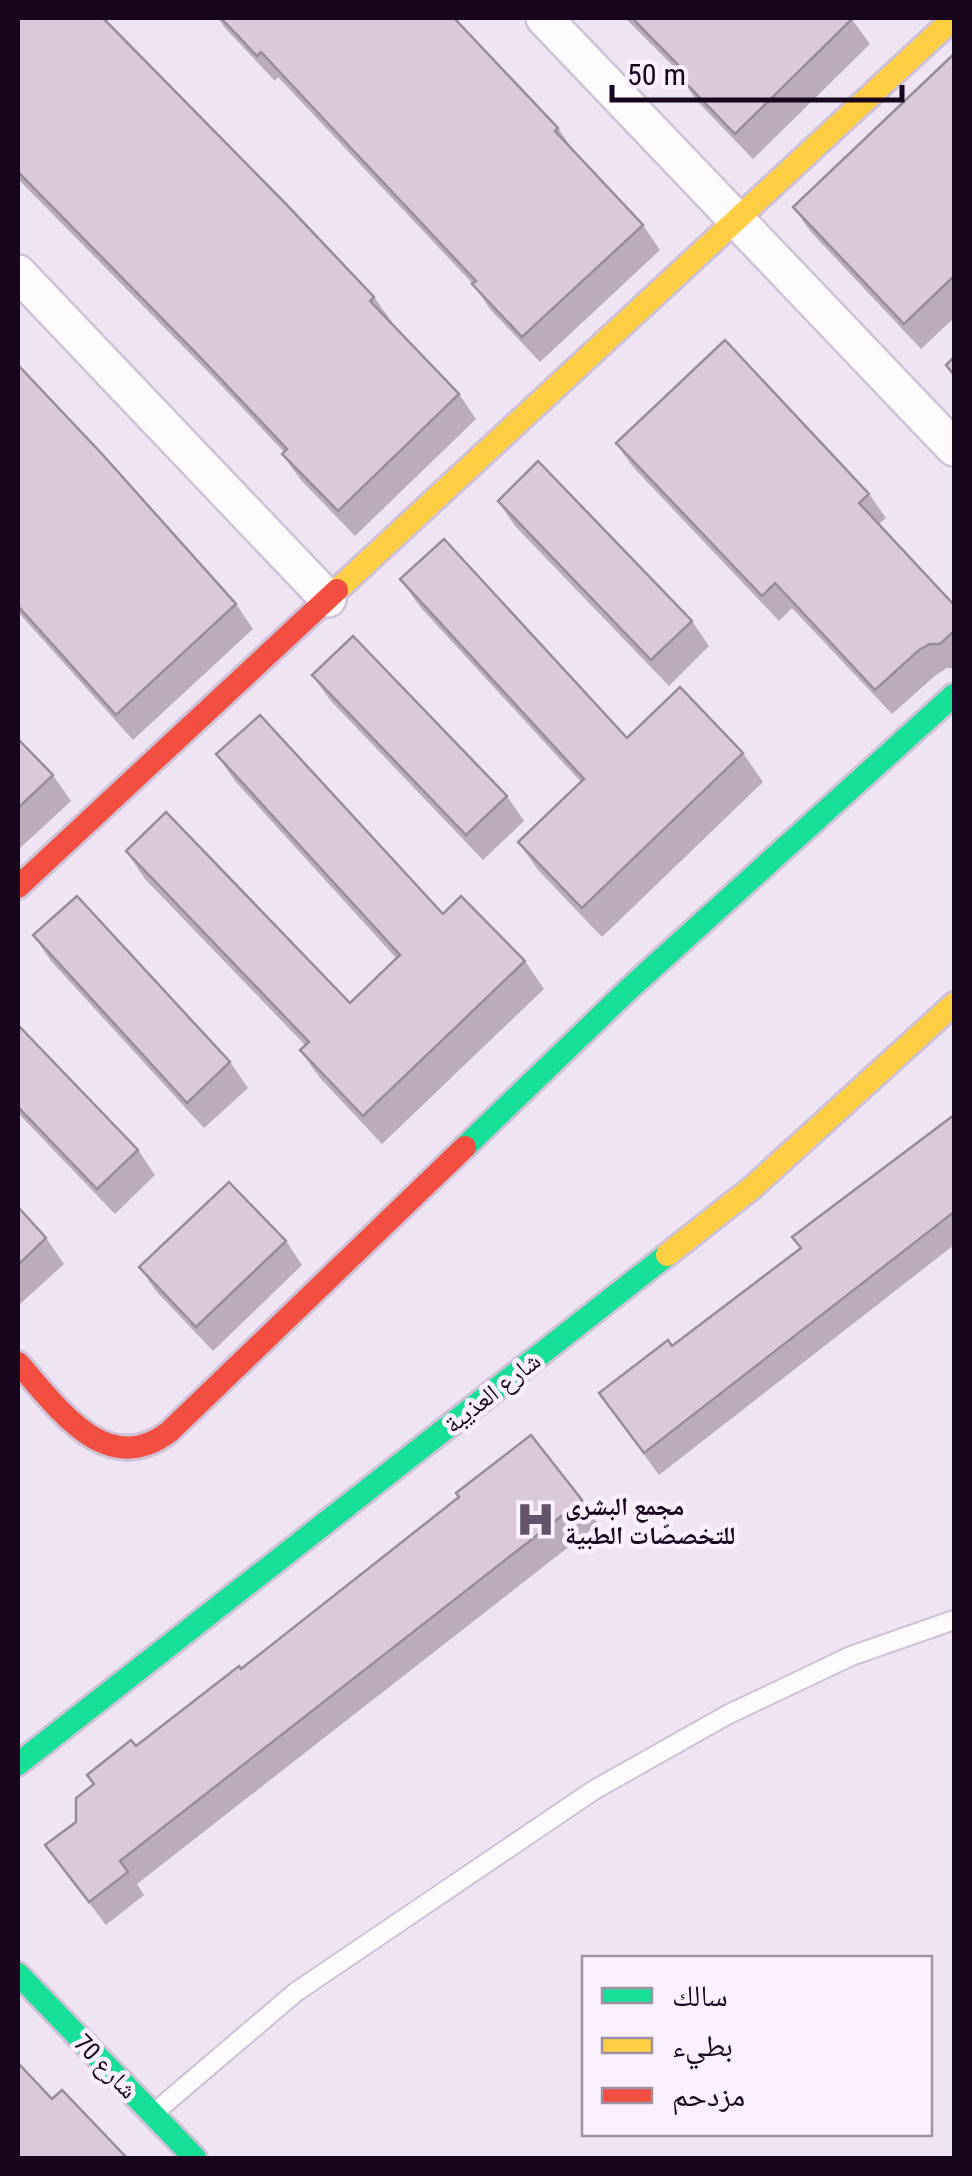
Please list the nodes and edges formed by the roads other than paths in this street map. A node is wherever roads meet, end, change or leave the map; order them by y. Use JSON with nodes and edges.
{"nodes":[{"id":1,"x":544,"y":18,"type":"edge"},
{"id":2,"x":953,"y":18,"type":"edge"},
{"id":3,"x":737,"y":219,"type":"junction"},
{"id":4,"x":18,"y":273,"type":"edge"},
{"id":5,"x":954,"y":448,"type":"edge"},
{"id":6,"x":328,"y":599,"type":"junction"},
{"id":7,"x":954,"y":694,"type":"edge"},
{"id":8,"x":18,"y":887,"type":"edge"},
{"id":9,"x":954,"y":1004,"type":"edge"},
{"id":10,"x":18,"y":1363,"type":"edge"},
{"id":11,"x":954,"y":1620,"type":"edge"},
{"id":12,"x":18,"y":1764,"type":"edge"},
{"id":13,"x":18,"y":1974,"type":"edge"},
{"id":14,"x":152,"y":2114,"type":"junction"},
{"id":15,"x":194,"y":2158,"type":"edge"}],
"edges":[{"from":1,"to":3,"type":"street"},
{"from":2,"to":3,"type":"street"},
{"from":3,"to":5,"type":"street"},
{"from":3,"to":6,"type":"street"},
{"from":4,"to":6,"type":"street"},
{"from":6,"to":8,"type":"street"},
{"from":7,"to":10,"type":"street"},
{"from":9,"to":12,"type":"street","name":"شارع العذيبة"},
{"from":11,"to":14,"type":"lane"},
{"from":13,"to":14,"type":"street","name":"شارع 70"},
{"from":14,"to":15,"type":"street","name":"شارع 70"}]}
